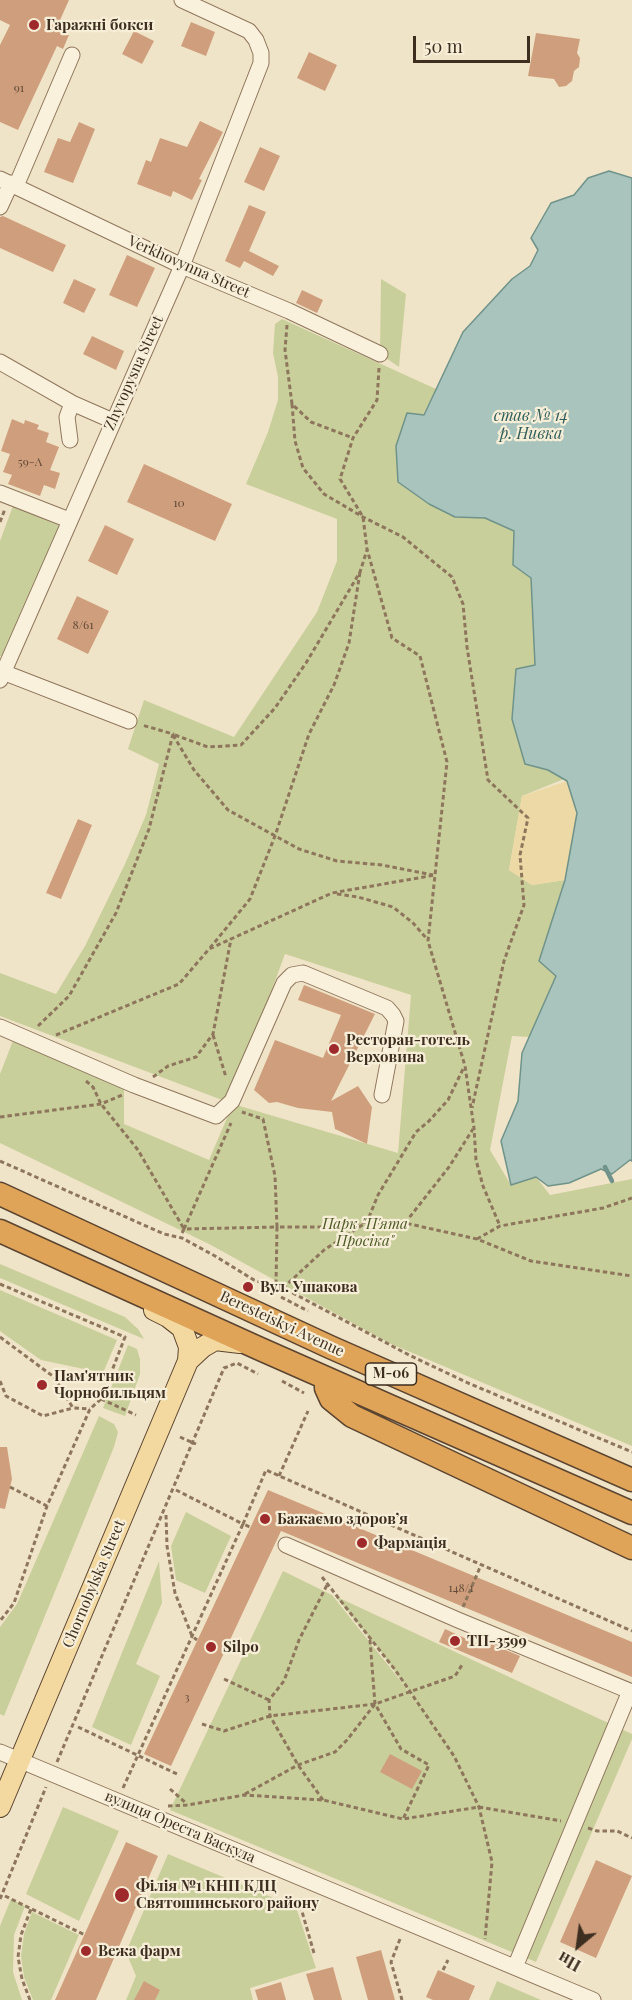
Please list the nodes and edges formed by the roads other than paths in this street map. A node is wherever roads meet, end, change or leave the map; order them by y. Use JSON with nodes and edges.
{"nodes":[{"id":1,"x":182,"y":0,"type":"edge"},
{"id":2,"x":72,"y":55,"type":"dead end"},
{"id":3,"x":9,"y":183,"type":"edge"},
{"id":4,"x":0,"y":207,"type":"edge"},
{"id":5,"x":182,"y":266,"type":"junction"},
{"id":6,"x":380,"y":354,"type":"road end"},
{"id":7,"x":0,"y":362,"type":"edge"},
{"id":8,"x":72,"y":403,"type":"junction"},
{"id":9,"x":113,"y":421,"type":"junction"},
{"id":10,"x":70,"y":440,"type":"dead end"},
{"id":11,"x":0,"y":493,"type":"edge"},
{"id":12,"x":69,"y":520,"type":"junction"},
{"id":13,"x":1,"y":674,"type":"edge"},
{"id":14,"x":129,"y":722,"type":"road end"},
{"id":15,"x":0,"y":1027,"type":"edge"},
{"id":16,"x":382,"y":1095,"type":"dead end"},
{"id":17,"x":0,"y":1194,"type":"edge"},
{"id":18,"x":0,"y":1231,"type":"edge"},
{"id":19,"x":0,"y":1238,"type":"edge"},
{"id":20,"x":258,"y":1348,"type":"junction"},
{"id":21,"x":188,"y":1361,"type":"junction"},
{"id":22,"x":326,"y":1378,"type":"junction"},
{"id":23,"x":632,"y":1480,"type":"edge"},
{"id":24,"x":632,"y":1513,"type":"edge"},
{"id":25,"x":286,"y":1545,"type":"dead end"},
{"id":26,"x":632,"y":1548,"type":"edge"},
{"id":27,"x":631,"y":1692,"type":"edge"},
{"id":28,"x":0,"y":1752,"type":"edge"},
{"id":29,"x":20,"y":1760,"type":"junction"},
{"id":30,"x":0,"y":1807,"type":"edge"},
{"id":31,"x":515,"y":1967,"type":"junction"},
{"id":32,"x":593,"y":2000,"type":"edge"}],
"edges":[{"from":1,"to":5,"type":"street","name":"Zhyvopysna Street"},
{"from":2,"to":3,"type":"street"},
{"from":3,"to":4,"type":"street"},
{"from":3,"to":5,"type":"street","name":"Verkhovynna Street"},
{"from":5,"to":6,"type":"street","name":"Verkhovynna Street"},
{"from":5,"to":9,"type":"street","name":"Zhyvopysna Street"},
{"from":7,"to":8,"type":"street"},
{"from":8,"to":9,"type":"street"},
{"from":8,"to":10,"type":"street"},
{"from":9,"to":12,"type":"street","name":"Zhyvopysna Street"},
{"from":11,"to":12,"type":"street"},
{"from":12,"to":13,"type":"street","name":"Zhyvopysna Street"},
{"from":13,"to":14,"type":"street"},
{"from":15,"to":16,"type":"street"},
{"from":17,"to":23,"type":"highway","name":"Beresteiskyi Avenue","number":"М-06"},
{"from":18,"to":20,"type":"highway","name":"Beresteiskyi Avenue","number":"М-06"},
{"from":19,"to":21,"type":"main road","name":"Chornobylska Street"},
{"from":20,"to":21,"type":"main road","name":"Chornobylska Street"},
{"from":20,"to":22,"type":"highway","name":"Beresteiskyi Avenue","number":"М-06"},
{"from":21,"to":29,"type":"main road","name":"Chornobylska Street"},
{"from":22,"to":24,"type":"highway","name":"Beresteiskyi Avenue","number":"М-06"},
{"from":22,"to":26,"type":"highway"},
{"from":25,"to":27,"type":"street"},
{"from":27,"to":31,"type":"street"},
{"from":28,"to":29,"type":"street","name":"вулиця Ореста Васкула"},
{"from":29,"to":30,"type":"main road","name":"Chornobylska Street"},
{"from":29,"to":31,"type":"street","name":"вулиця Ореста Васкула"},
{"from":31,"to":32,"type":"street","name":"вулиця Ореста Васкула"}]}
